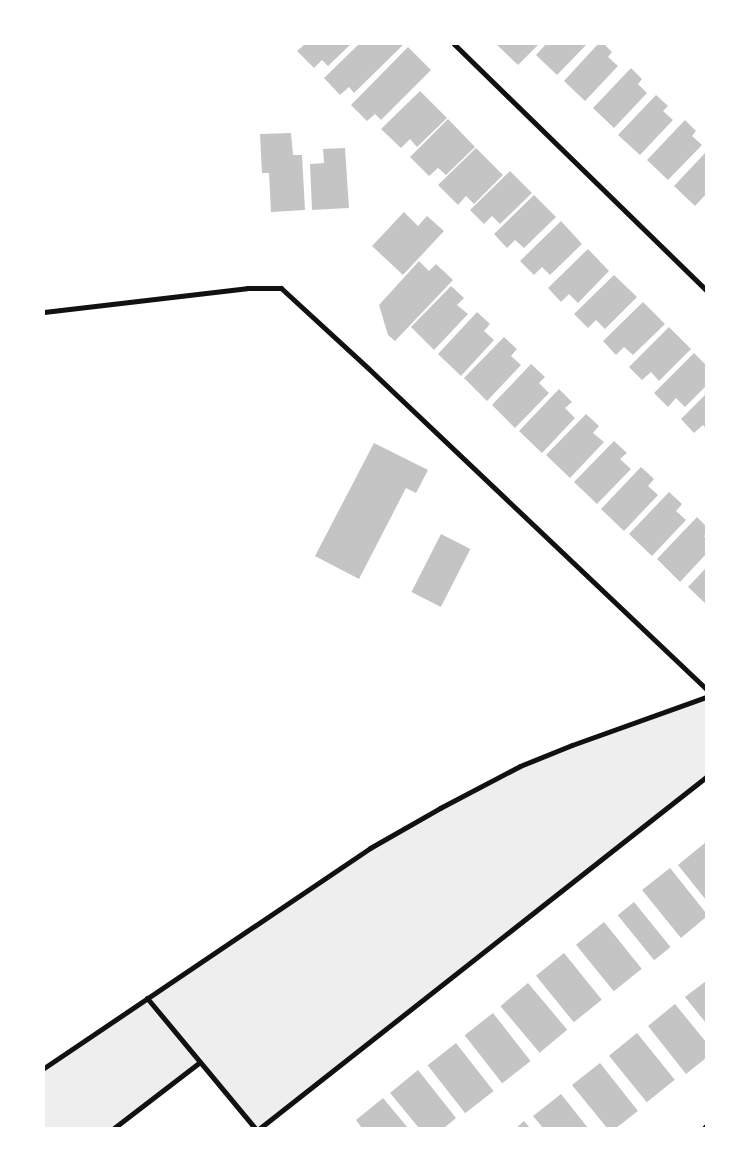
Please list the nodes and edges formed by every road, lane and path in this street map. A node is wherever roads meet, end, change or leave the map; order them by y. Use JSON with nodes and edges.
{"nodes":[{"id":1,"x":454,"y":44,"type":"edge"},
{"id":2,"x":706,"y":290,"type":"edge"},
{"id":3,"x":44,"y":312,"type":"edge"},
{"id":4,"x":706,"y":689,"type":"edge"},
{"id":5,"x":706,"y":697,"type":"edge"},
{"id":6,"x":706,"y":776,"type":"edge"},
{"id":7,"x":147,"y":998,"type":"junction"},
{"id":8,"x":200,"y":1062,"type":"junction"},
{"id":9,"x":44,"y":1068,"type":"edge"},
{"id":10,"x":114,"y":1128,"type":"edge"},
{"id":11,"x":255,"y":1128,"type":"edge"},
{"id":12,"x":260,"y":1128,"type":"edge"}],
"edges":[{"from":1,"to":2,"type":"street"},
{"from":3,"to":4,"type":"street"},
{"from":5,"to":7,"type":"street"},
{"from":6,"to":12,"type":"street"},
{"from":7,"to":8,"type":"street"},
{"from":7,"to":9,"type":"street"},
{"from":8,"to":10,"type":"street"},
{"from":8,"to":11,"type":"street"}]}
